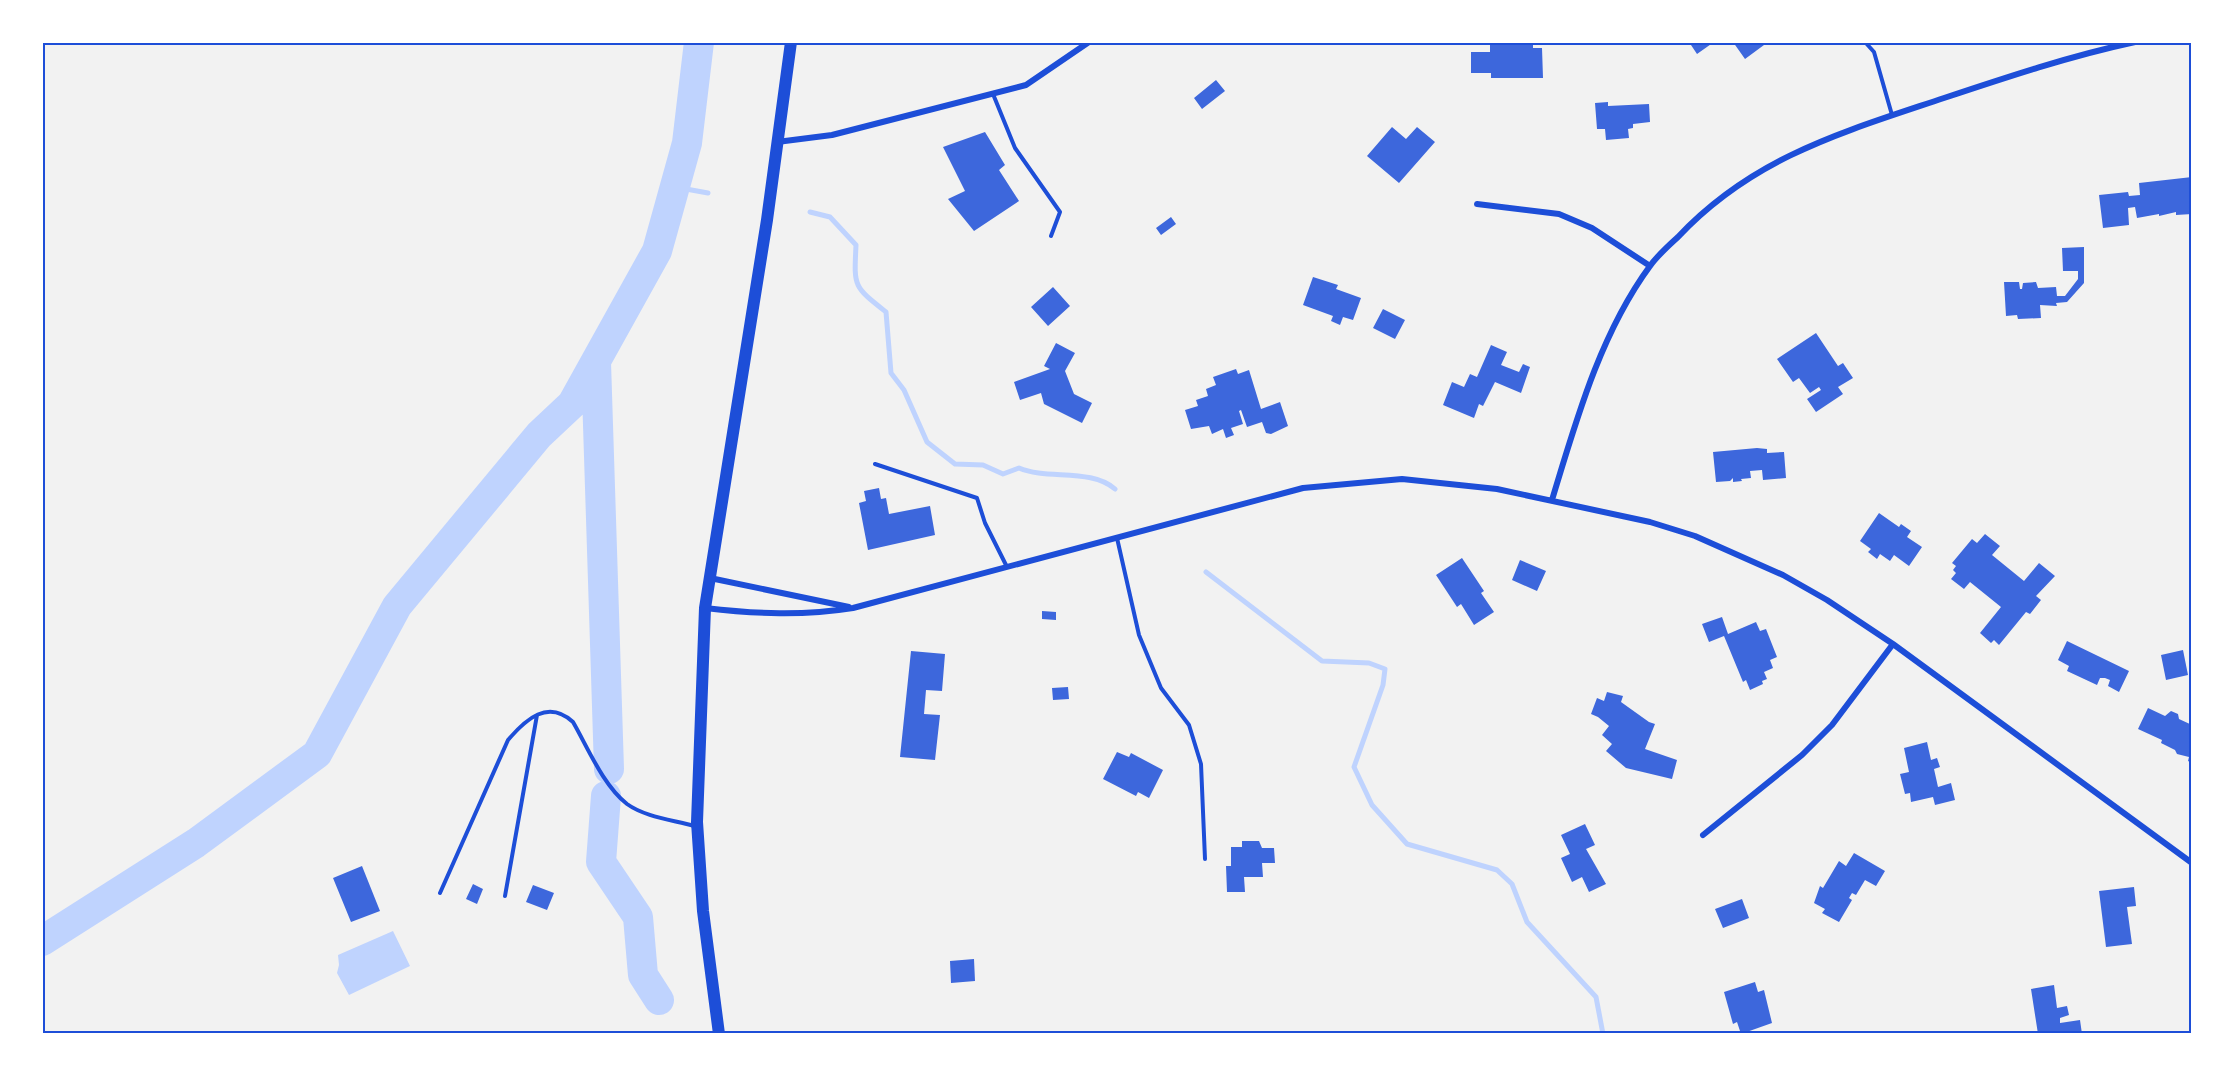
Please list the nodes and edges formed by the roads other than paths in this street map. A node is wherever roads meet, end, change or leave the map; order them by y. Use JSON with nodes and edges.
{"nodes":[{"id":1,"x":791,"y":42,"type":"edge"},
{"id":2,"x":1089,"y":42,"type":"edge"},
{"id":3,"x":1865,"y":42,"type":"edge"},
{"id":4,"x":2135,"y":42,"type":"edge"},
{"id":5,"x":993,"y":93,"type":"junction"},
{"id":6,"x":1892,"y":116,"type":"junction"},
{"id":7,"x":776,"y":142,"type":"junction"},
{"id":8,"x":1477,"y":204,"type":"dead end"},
{"id":9,"x":1051,"y":236,"type":"dead end"},
{"id":10,"x":1650,"y":266,"type":"junction"},
{"id":11,"x":875,"y":464,"type":"dead end"},
{"id":12,"x":1552,"y":500,"type":"junction"},
{"id":13,"x":1117,"y":538,"type":"junction"},
{"id":14,"x":1007,"y":567,"type":"junction"},
{"id":15,"x":709,"y":578,"type":"junction"},
{"id":16,"x":705,"y":608,"type":"junction"},
{"id":17,"x":853,"y":608,"type":"junction"},
{"id":18,"x":1893,"y":644,"type":"junction"},
{"id":19,"x":537,"y":714,"type":"junction"},
{"id":20,"x":697,"y":827,"type":"junction"},
{"id":21,"x":1703,"y":835,"type":"dead end"},
{"id":22,"x":1205,"y":859,"type":"dead end"},
{"id":23,"x":2192,"y":863,"type":"edge"},
{"id":24,"x":440,"y":893,"type":"dead end"},
{"id":25,"x":505,"y":896,"type":"dead end"},
{"id":26,"x":719,"y":1034,"type":"edge"}],
"edges":[{"from":1,"to":7,"type":"main road"},
{"from":2,"to":5,"type":"street"},
{"from":3,"to":6,"type":"lane"},
{"from":4,"to":6,"type":"street"},
{"from":5,"to":7,"type":"street"},
{"from":5,"to":9,"type":"lane"},
{"from":6,"to":10,"type":"street"},
{"from":7,"to":15,"type":"main road"},
{"from":8,"to":10,"type":"street"},
{"from":10,"to":12,"type":"street"},
{"from":11,"to":14,"type":"lane"},
{"from":12,"to":13,"type":"street"},
{"from":12,"to":18,"type":"street"},
{"from":13,"to":14,"type":"street"},
{"from":13,"to":22,"type":"lane"},
{"from":14,"to":17,"type":"street"},
{"from":15,"to":16,"type":"main road"},
{"from":15,"to":17,"type":"street"},
{"from":16,"to":17,"type":"street"},
{"from":16,"to":20,"type":"main road"},
{"from":18,"to":21,"type":"street"},
{"from":18,"to":23,"type":"street"},
{"from":19,"to":20,"type":"lane"},
{"from":19,"to":24,"type":"lane"},
{"from":19,"to":25,"type":"lane"},
{"from":20,"to":26,"type":"main road"}]}
